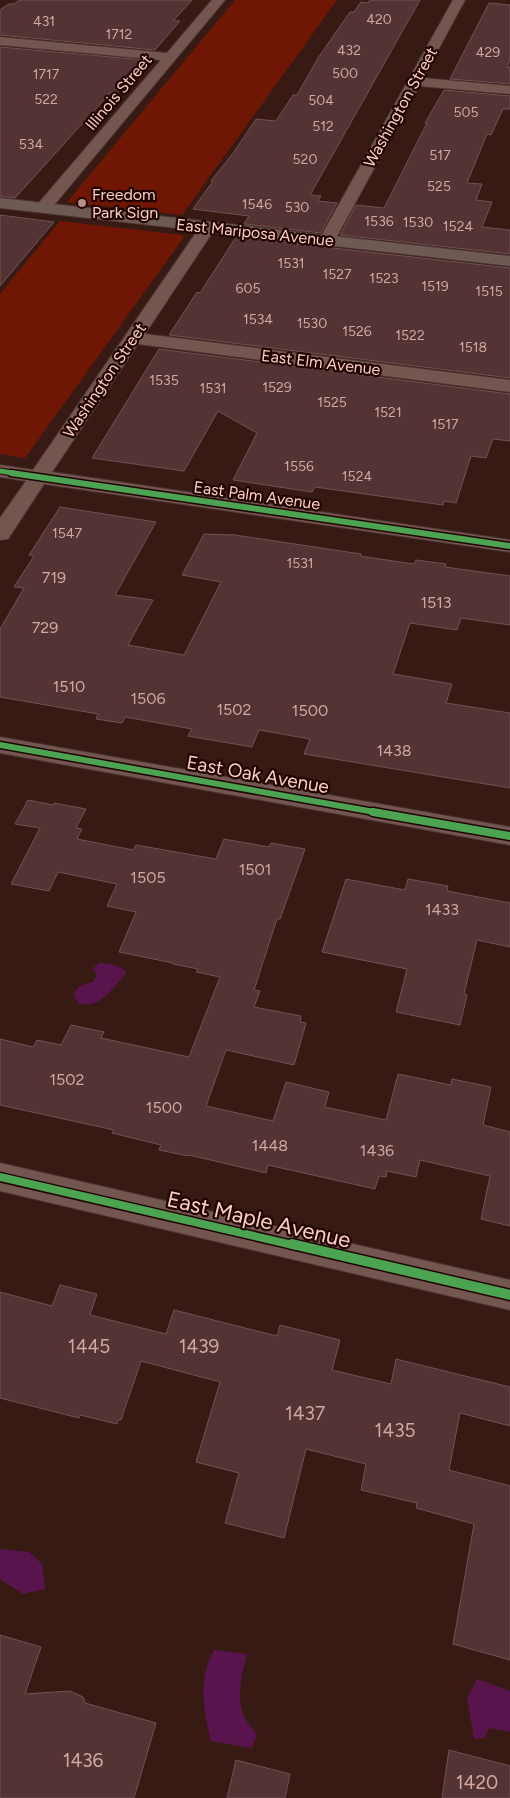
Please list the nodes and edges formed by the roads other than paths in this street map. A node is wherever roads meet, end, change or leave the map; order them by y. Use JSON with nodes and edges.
{"nodes":[{"id":1,"x":219,"y":0,"type":"edge"},
{"id":2,"x":459,"y":0,"type":"edge"},
{"id":3,"x":0,"y":41,"type":"edge"},
{"id":4,"x":171,"y":57,"type":"junction"},
{"id":5,"x":414,"y":81,"type":"junction"},
{"id":6,"x":510,"y":90,"type":"edge"},
{"id":7,"x":0,"y":203,"type":"edge"},
{"id":8,"x":43,"y":208,"type":"junction"},
{"id":9,"x":208,"y":226,"type":"junction"},
{"id":10,"x":326,"y":240,"type":"junction"},
{"id":11,"x":510,"y":261,"type":"edge"},
{"id":12,"x":133,"y":338,"type":"junction"},
{"id":13,"x":510,"y":386,"type":"edge"},
{"id":14,"x":0,"y":471,"type":"edge"},
{"id":15,"x":39,"y":477,"type":"junction"},
{"id":16,"x":0,"y":534,"type":"edge"},
{"id":17,"x":510,"y":546,"type":"edge"},
{"id":18,"x":0,"y":745,"type":"edge"},
{"id":19,"x":510,"y":836,"type":"edge"},
{"id":20,"x":0,"y":1177,"type":"edge"},
{"id":21,"x":510,"y":1295,"type":"edge"}],
"edges":[{"from":1,"to":4,"type":"street","name":"Illinois Street"},
{"from":2,"to":5,"type":"street","name":"Washington Street"},
{"from":3,"to":4,"type":"street"},
{"from":4,"to":8,"type":"street","name":"Illinois Street"},
{"from":5,"to":6,"type":"street"},
{"from":5,"to":10,"type":"street","name":"Washington Street"},
{"from":7,"to":8,"type":"street","name":"East Mariposa Avenue"},
{"from":8,"to":9,"type":"street","name":"East Mariposa Avenue"},
{"from":9,"to":10,"type":"street","name":"East Mariposa Avenue"},
{"from":9,"to":12,"type":"street","name":"Washington Street"},
{"from":10,"to":11,"type":"street","name":"East Mariposa Avenue"},
{"from":12,"to":13,"type":"street","name":"East Elm Avenue"},
{"from":12,"to":15,"type":"street","name":"Washington Street"},
{"from":14,"to":15,"type":"street","name":"East Palm Avenue"},
{"from":15,"to":16,"type":"street","name":"Washington Street"},
{"from":15,"to":17,"type":"street","name":"East Palm Avenue"},
{"from":18,"to":19,"type":"street","name":"East Oak Avenue"},
{"from":20,"to":21,"type":"street","name":"East Maple Avenue"}]}
